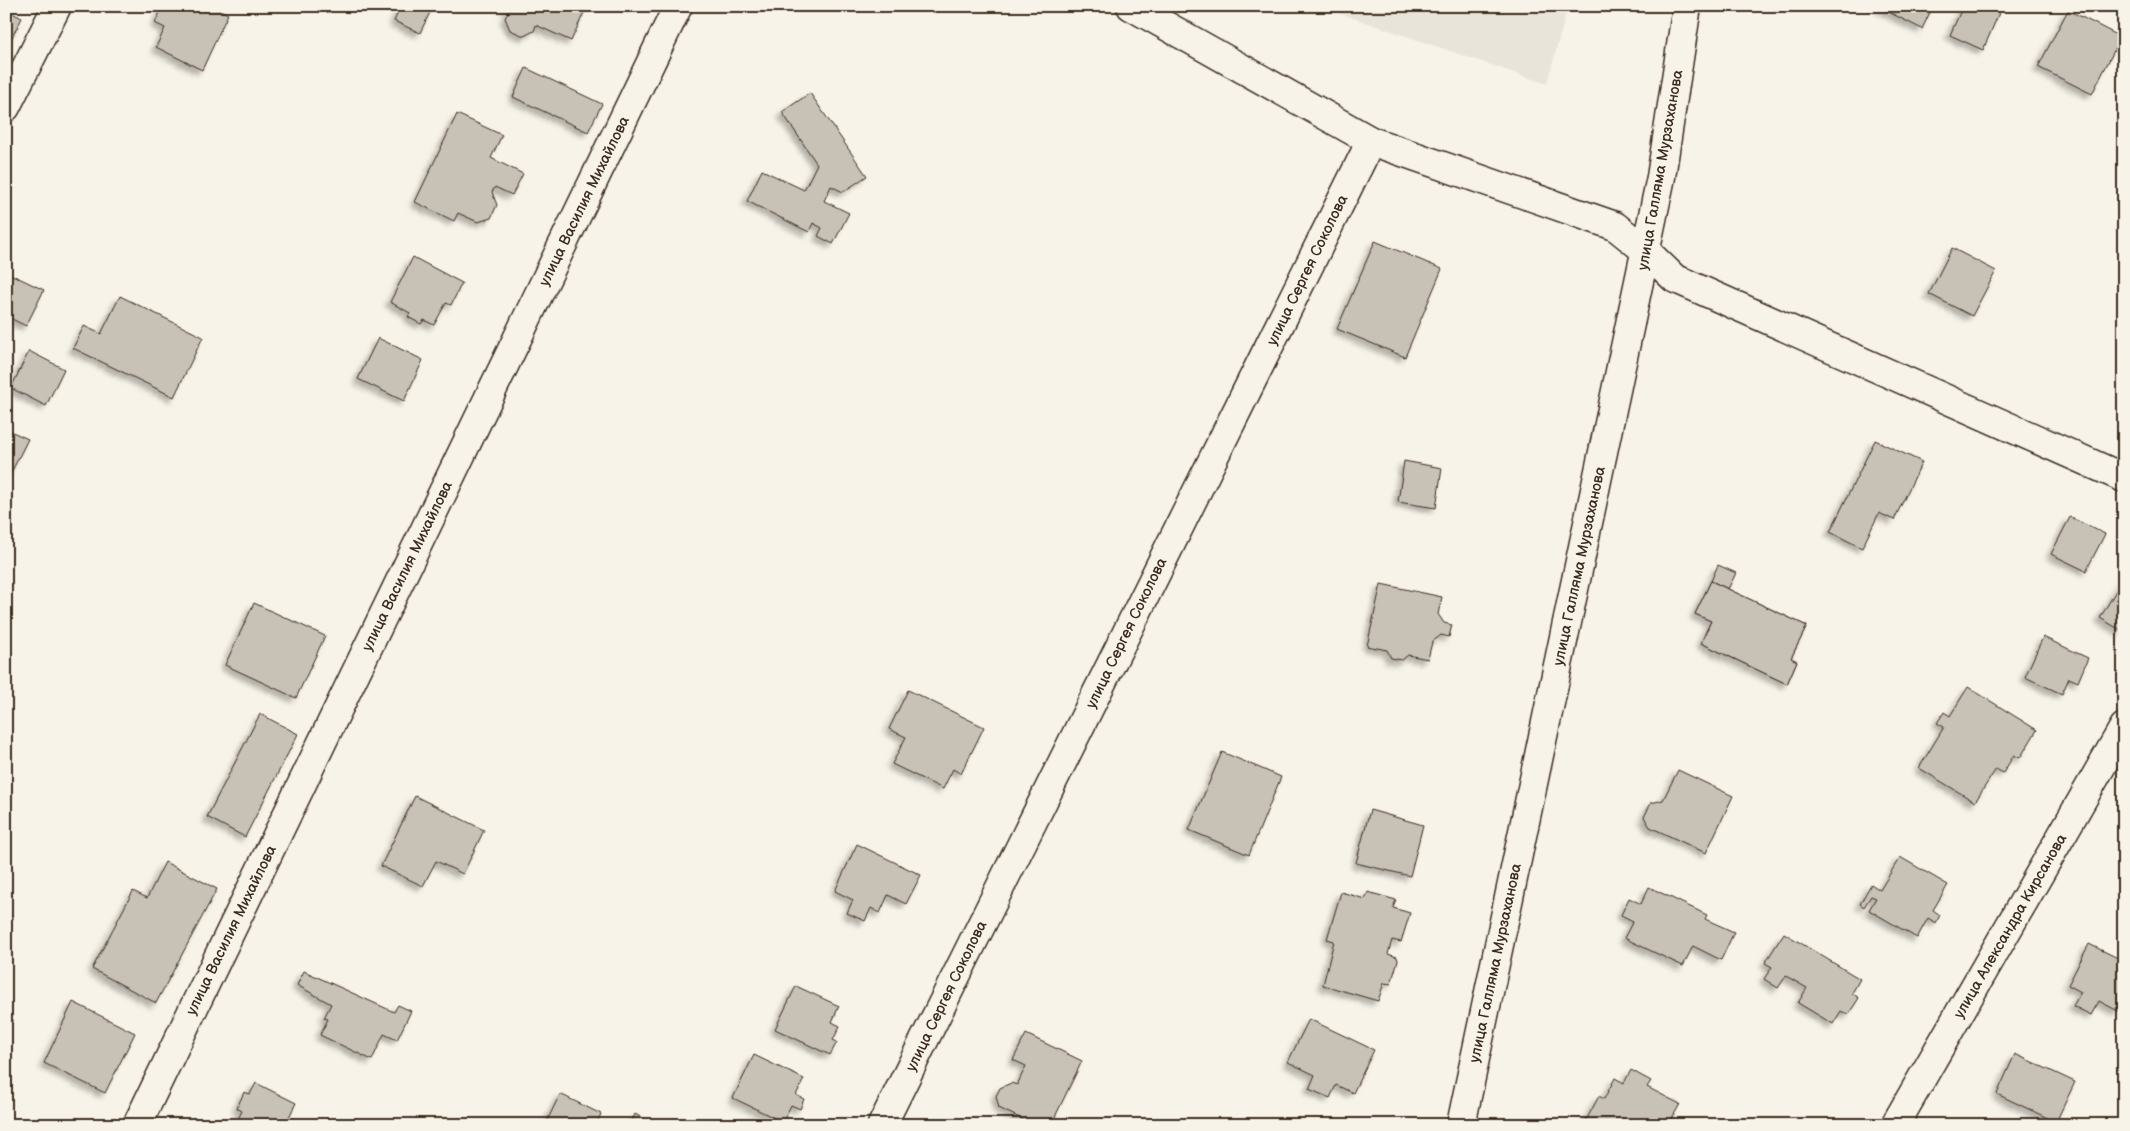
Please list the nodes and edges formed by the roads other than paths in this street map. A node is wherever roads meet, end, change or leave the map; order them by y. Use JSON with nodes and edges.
{"nodes":[{"id":1,"x":58,"y":6,"type":"edge"},
{"id":2,"x":678,"y":6,"type":"edge"},
{"id":3,"x":1131,"y":6,"type":"edge"},
{"id":4,"x":1687,"y":6,"type":"edge"},
{"id":5,"x":6,"y":107,"type":"edge"},
{"id":6,"x":1371,"y":142,"type":"junction"},
{"id":7,"x":1646,"y":251,"type":"junction"},
{"id":8,"x":2124,"y":478,"type":"edge"},
{"id":9,"x":2124,"y":727,"type":"edge"},
{"id":10,"x":137,"y":1125,"type":"edge"},
{"id":11,"x":882,"y":1125,"type":"edge"},
{"id":12,"x":1461,"y":1125,"type":"edge"},
{"id":13,"x":1895,"y":1125,"type":"edge"}],
"edges":[{"from":1,"to":5,"type":"street"},
{"from":2,"to":10,"type":"street","name":"улица Василия Михайлова"},
{"from":3,"to":6,"type":"street"},
{"from":4,"to":7,"type":"street","name":"улица Галляма Мурзаханова"},
{"from":6,"to":7,"type":"street"},
{"from":6,"to":11,"type":"street","name":"улица Сергея Соколова"},
{"from":7,"to":8,"type":"street"},
{"from":7,"to":12,"type":"street","name":"улица Галляма Мурзаханова"},
{"from":9,"to":13,"type":"street","name":"улица Александра Кирсанова"}]}
